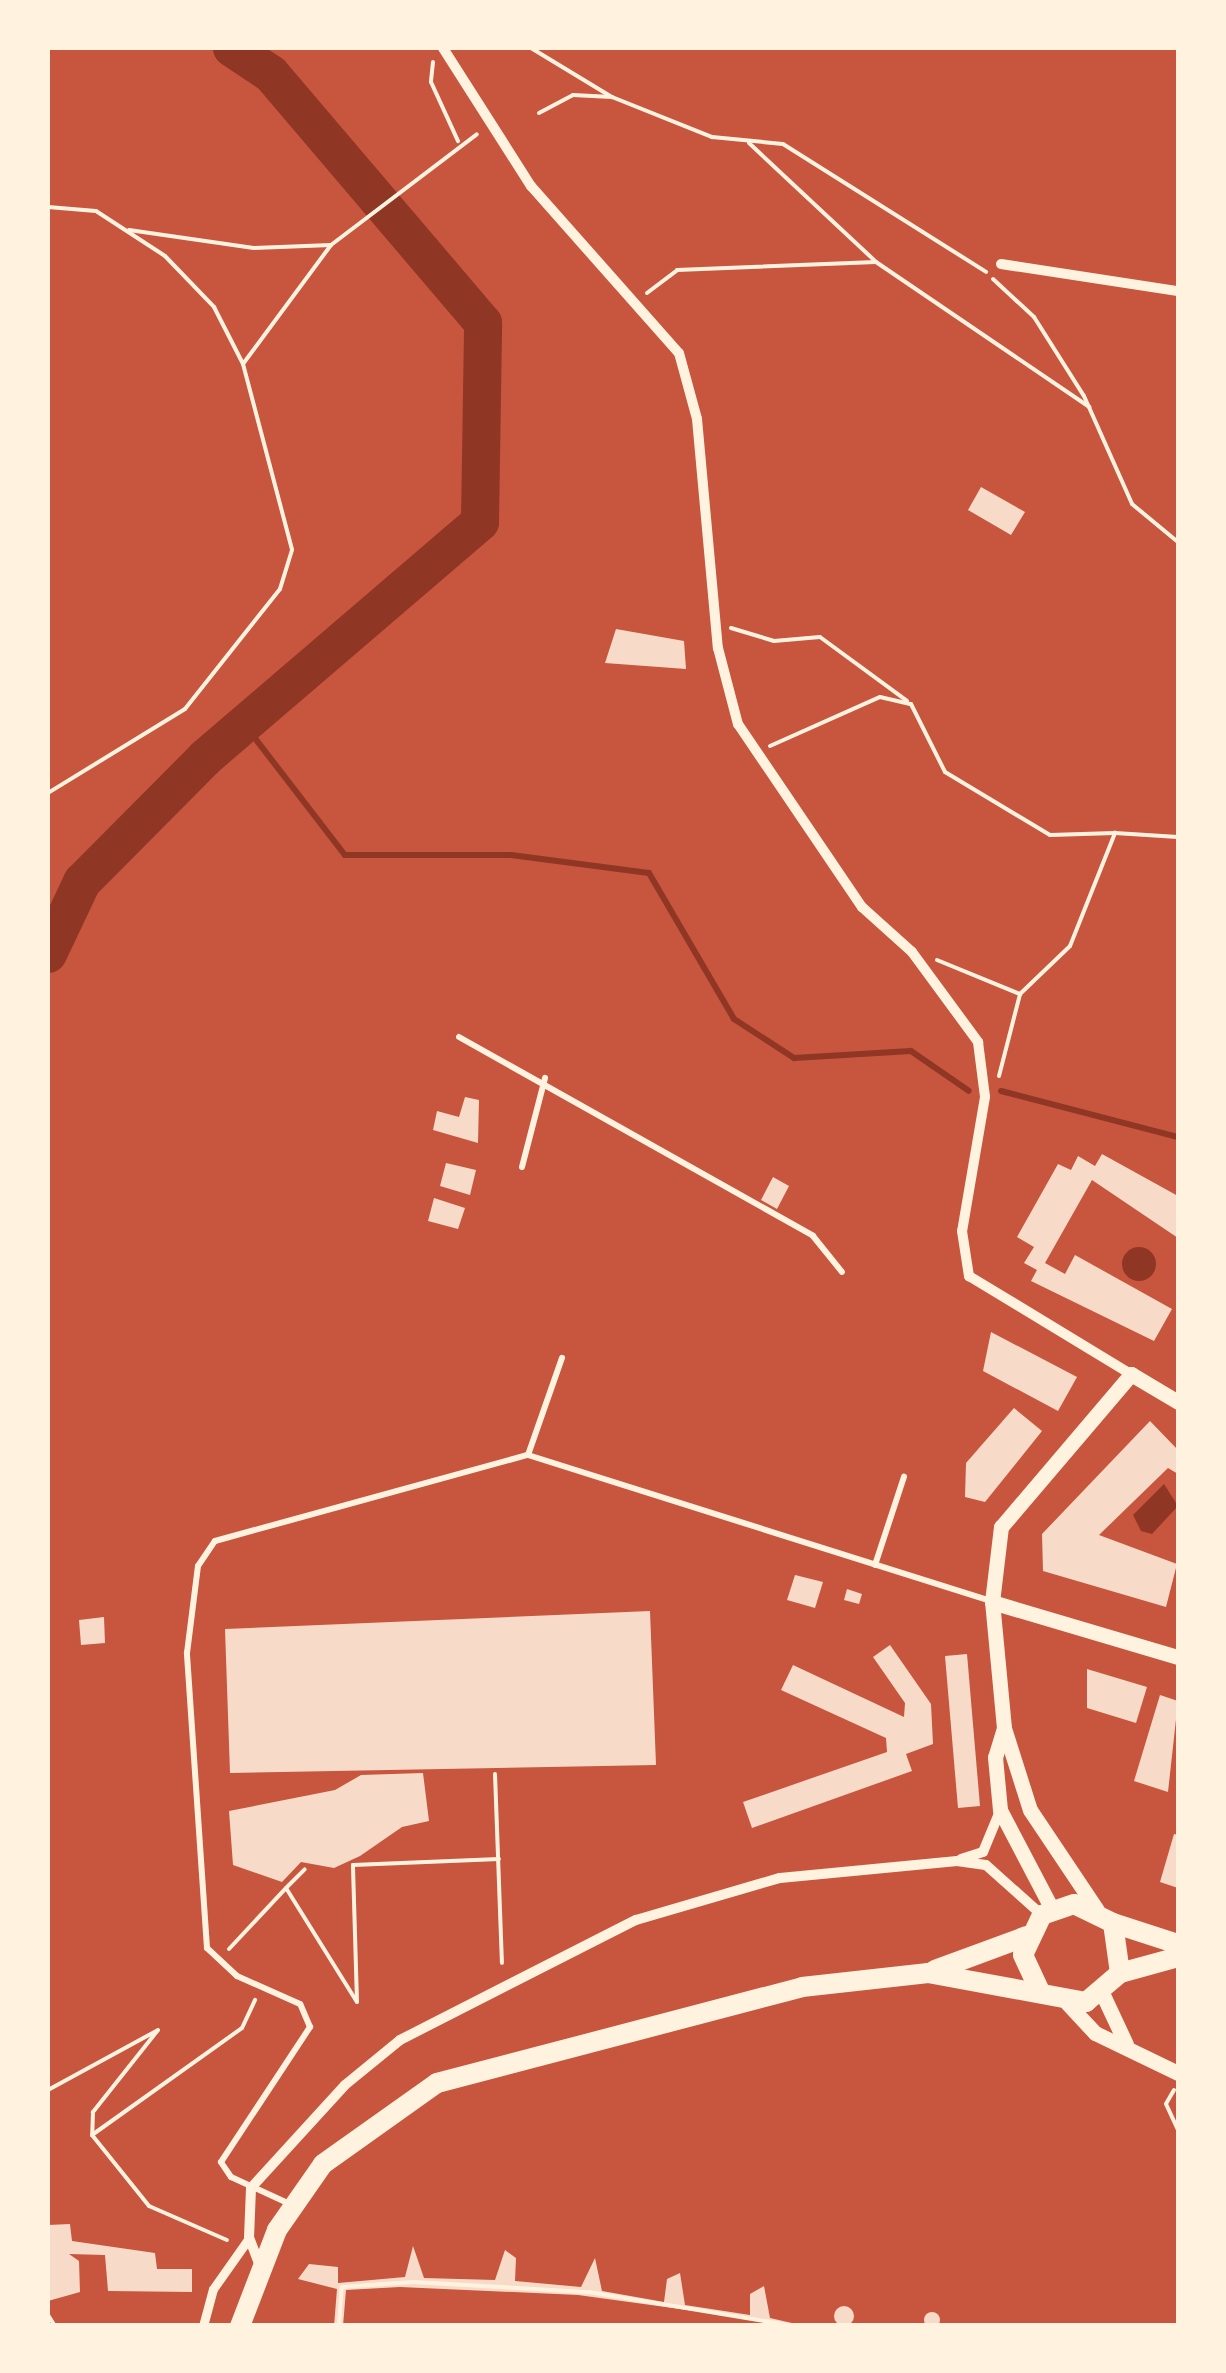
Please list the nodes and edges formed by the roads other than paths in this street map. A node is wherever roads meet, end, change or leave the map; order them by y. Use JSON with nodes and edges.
{"nodes":[{"id":1,"x":443,"y":48,"type":"edge"},
{"id":2,"x":1001,"y":264,"type":"dead end"},
{"id":3,"x":1178,"y":291,"type":"edge"},
{"id":4,"x":459,"y":1037,"type":"dead end"},
{"id":5,"x":545,"y":1078,"type":"junction"},
{"id":6,"x":522,"y":1167,"type":"dead end"},
{"id":7,"x":842,"y":1272,"type":"dead end"},
{"id":8,"x":562,"y":1358,"type":"dead end"},
{"id":9,"x":1131,"y":1374,"type":"junction"},
{"id":10,"x":1178,"y":1402,"type":"edge"},
{"id":11,"x":528,"y":1455,"type":"junction"},
{"id":12,"x":904,"y":1477,"type":"dead end"},
{"id":13,"x":875,"y":1565,"type":"junction"},
{"id":14,"x":992,"y":1602,"type":"junction"},
{"id":15,"x":1178,"y":1656,"type":"edge"},
{"id":16,"x":1004,"y":1728,"type":"junction"},
{"id":17,"x":1000,"y":1810,"type":"junction"},
{"id":18,"x":957,"y":1861,"type":"junction"},
{"id":19,"x":1047,"y":1912,"type":"junction"},
{"id":20,"x":1105,"y":1916,"type":"junction"},
{"id":21,"x":1027,"y":1936,"type":"junction"},
{"id":22,"x":1178,"y":1944,"type":"edge"},
{"id":23,"x":1178,"y":1956,"type":"edge"},
{"id":24,"x":928,"y":1972,"type":"junction"},
{"id":25,"x":1120,"y":1972,"type":"junction"},
{"id":26,"x":1040,"y":1991,"type":"junction"},
{"id":27,"x":1103,"y":1995,"type":"junction"},
{"id":28,"x":1068,"y":2004,"type":"junction"},
{"id":29,"x":1126,"y":2044,"type":"junction"},
{"id":30,"x":1178,"y":2079,"type":"edge"},
{"id":31,"x":251,"y":2188,"type":"junction"},
{"id":32,"x":292,"y":2205,"type":"junction"},
{"id":33,"x":249,"y":2238,"type":"junction"},
{"id":34,"x":261,"y":2267,"type":"junction"},
{"id":35,"x":203,"y":2326,"type":"edge"},
{"id":36,"x":240,"y":2326,"type":"edge"}],
"edges":[{"from":1,"to":9,"type":"street"},
{"from":2,"to":3,"type":"street"},
{"from":4,"to":5,"type":"lane"},
{"from":5,"to":6,"type":"lane"},
{"from":5,"to":7,"type":"lane"},
{"from":8,"to":11,"type":"lane"},
{"from":9,"to":10,"type":"street"},
{"from":9,"to":14,"type":"street"},
{"from":11,"to":13,"type":"lane"},
{"from":11,"to":31,"type":"lane"},
{"from":12,"to":13,"type":"lane"},
{"from":13,"to":14,"type":"lane"},
{"from":14,"to":15,"type":"street"},
{"from":14,"to":16,"type":"street"},
{"from":16,"to":17,"type":"street"},
{"from":16,"to":20,"type":"street"},
{"from":17,"to":18,"type":"street"},
{"from":17,"to":19,"type":"street"},
{"from":18,"to":19,"type":"street"},
{"from":18,"to":31,"type":"street"},
{"from":19,"to":20,"type":"highway"},
{"from":19,"to":21,"type":"highway"},
{"from":20,"to":22,"type":"highway"},
{"from":20,"to":25,"type":"highway"},
{"from":21,"to":24,"type":"highway"},
{"from":21,"to":26,"type":"highway"},
{"from":23,"to":25,"type":"highway"},
{"from":24,"to":26,"type":"highway"},
{"from":24,"to":32,"type":"highway"},
{"from":25,"to":27,"type":"highway"},
{"from":26,"to":28,"type":"highway"},
{"from":27,"to":28,"type":"highway"},
{"from":27,"to":29,"type":"street"},
{"from":28,"to":29,"type":"street"},
{"from":29,"to":30,"type":"street"},
{"from":31,"to":32,"type":"lane"},
{"from":31,"to":33,"type":"street"},
{"from":32,"to":34,"type":"highway"},
{"from":33,"to":34,"type":"street"},
{"from":33,"to":35,"type":"street"},
{"from":34,"to":36,"type":"highway"}]}
